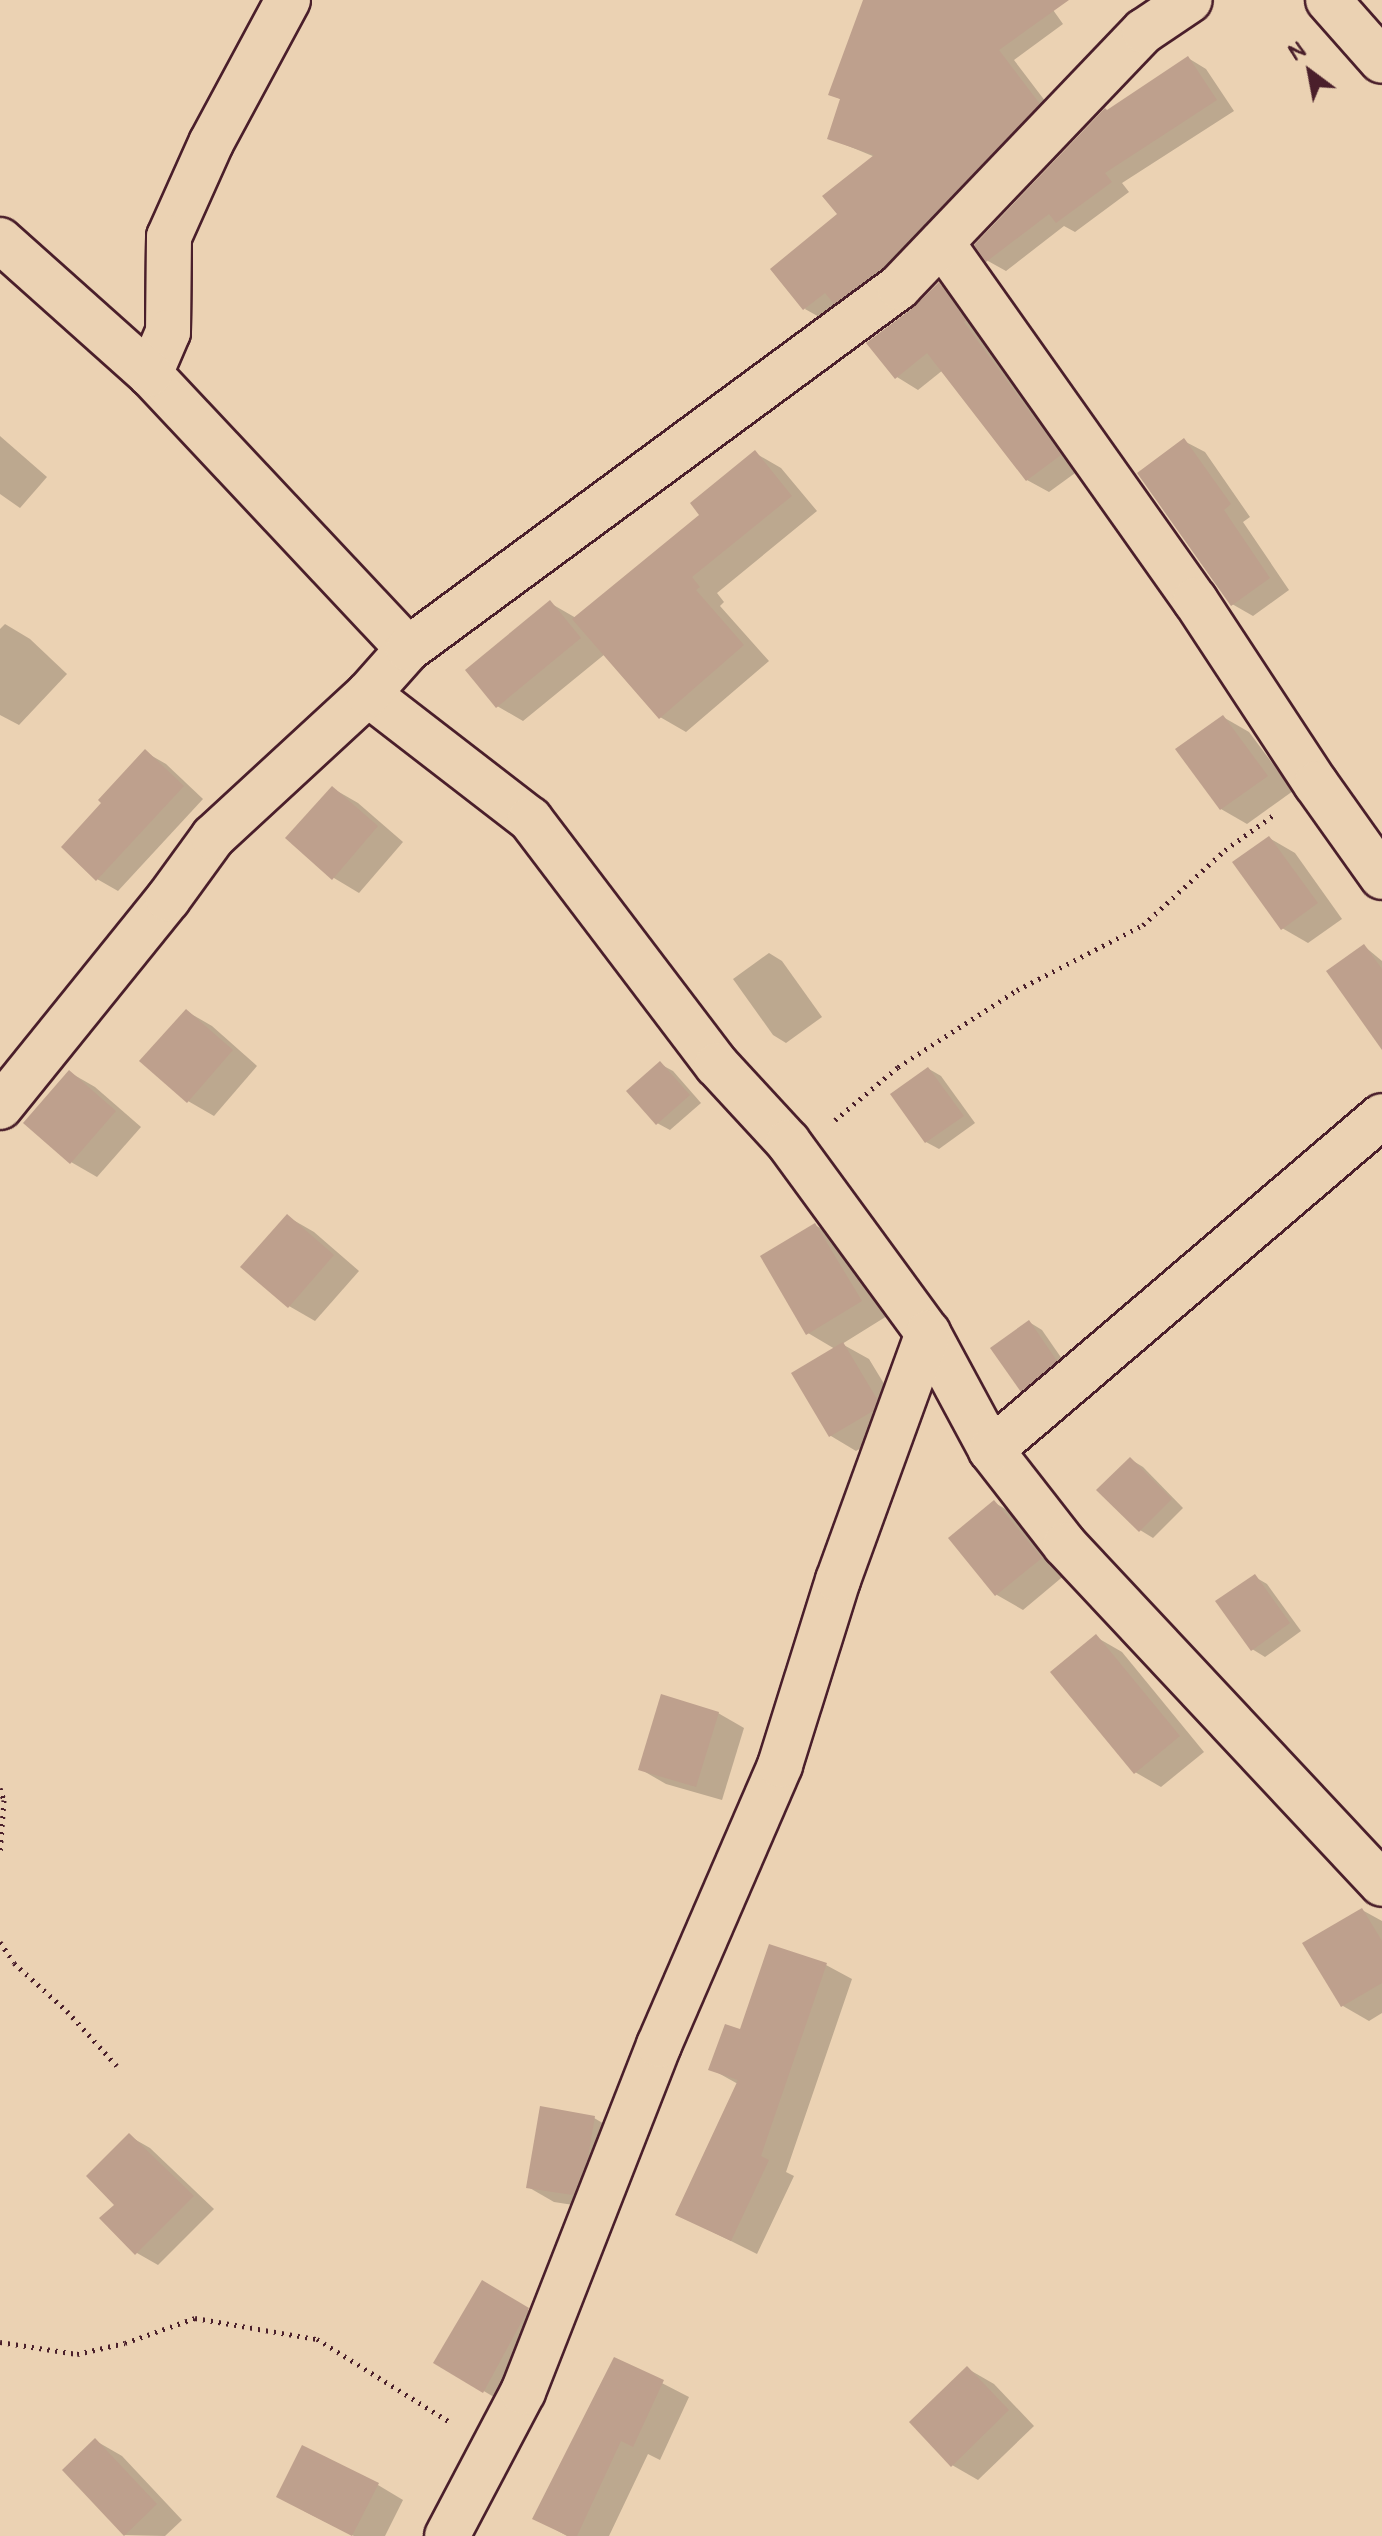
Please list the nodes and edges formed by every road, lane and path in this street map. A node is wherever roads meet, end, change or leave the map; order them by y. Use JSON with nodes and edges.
{"nodes":[{"id":1,"x":288,"y":0,"type":"edge"},
{"id":2,"x":1190,"y":0,"type":"edge"},
{"id":3,"x":1328,"y":0,"type":"edge"},
{"id":4,"x":1382,"y":61,"type":"edge"},
{"id":5,"x":0,"y":240,"type":"edge"},
{"id":6,"x":942,"y":243,"type":"junction"},
{"id":7,"x":150,"y":374,"type":"junction"},
{"id":8,"x":408,"y":649,"type":"junction"},
{"id":9,"x":368,"y":694,"type":"junction"},
{"id":10,"x":1316,"y":784,"type":"junction"},
{"id":11,"x":1382,"y":877,"type":"edge"},
{"id":12,"x":0,"y":1107,"type":"edge"},
{"id":13,"x":1382,"y":1116,"type":"edge"},
{"id":14,"x":788,"y":1142,"type":"junction"},
{"id":15,"x":928,"y":1333,"type":"junction"},
{"id":16,"x":991,"y":1450,"type":"junction"},
{"id":17,"x":0,"y":1788,"type":"edge"},
{"id":18,"x":0,"y":1854,"type":"edge"},
{"id":19,"x":1382,"y":1884,"type":"edge"},
{"id":20,"x":0,"y":1942,"type":"edge"},
{"id":21,"x":117,"y":2066,"type":"dead end"},
{"id":22,"x":0,"y":2342,"type":"edge"},
{"id":23,"x":494,"y":2447,"type":"junction"},
{"id":24,"x":447,"y":2536,"type":"edge"}],
"edges":[{"from":1,"to":7,"type":"street"},
{"from":2,"to":6,"type":"street"},
{"from":3,"to":4,"type":"street"},
{"from":5,"to":7,"type":"street"},
{"from":6,"to":8,"type":"street"},
{"from":6,"to":10,"type":"street"},
{"from":7,"to":8,"type":"street"},
{"from":8,"to":9,"type":"street"},
{"from":9,"to":12,"type":"street"},
{"from":9,"to":14,"type":"street"},
{"from":10,"to":11,"type":"street"},
{"from":10,"to":14,"type":"path"},
{"from":13,"to":16,"type":"street"},
{"from":14,"to":15,"type":"street"},
{"from":15,"to":16,"type":"street"},
{"from":15,"to":23,"type":"street"},
{"from":16,"to":19,"type":"street"},
{"from":17,"to":18,"type":"path"},
{"from":20,"to":21,"type":"path"},
{"from":22,"to":23,"type":"path"},
{"from":23,"to":24,"type":"street"}]}
